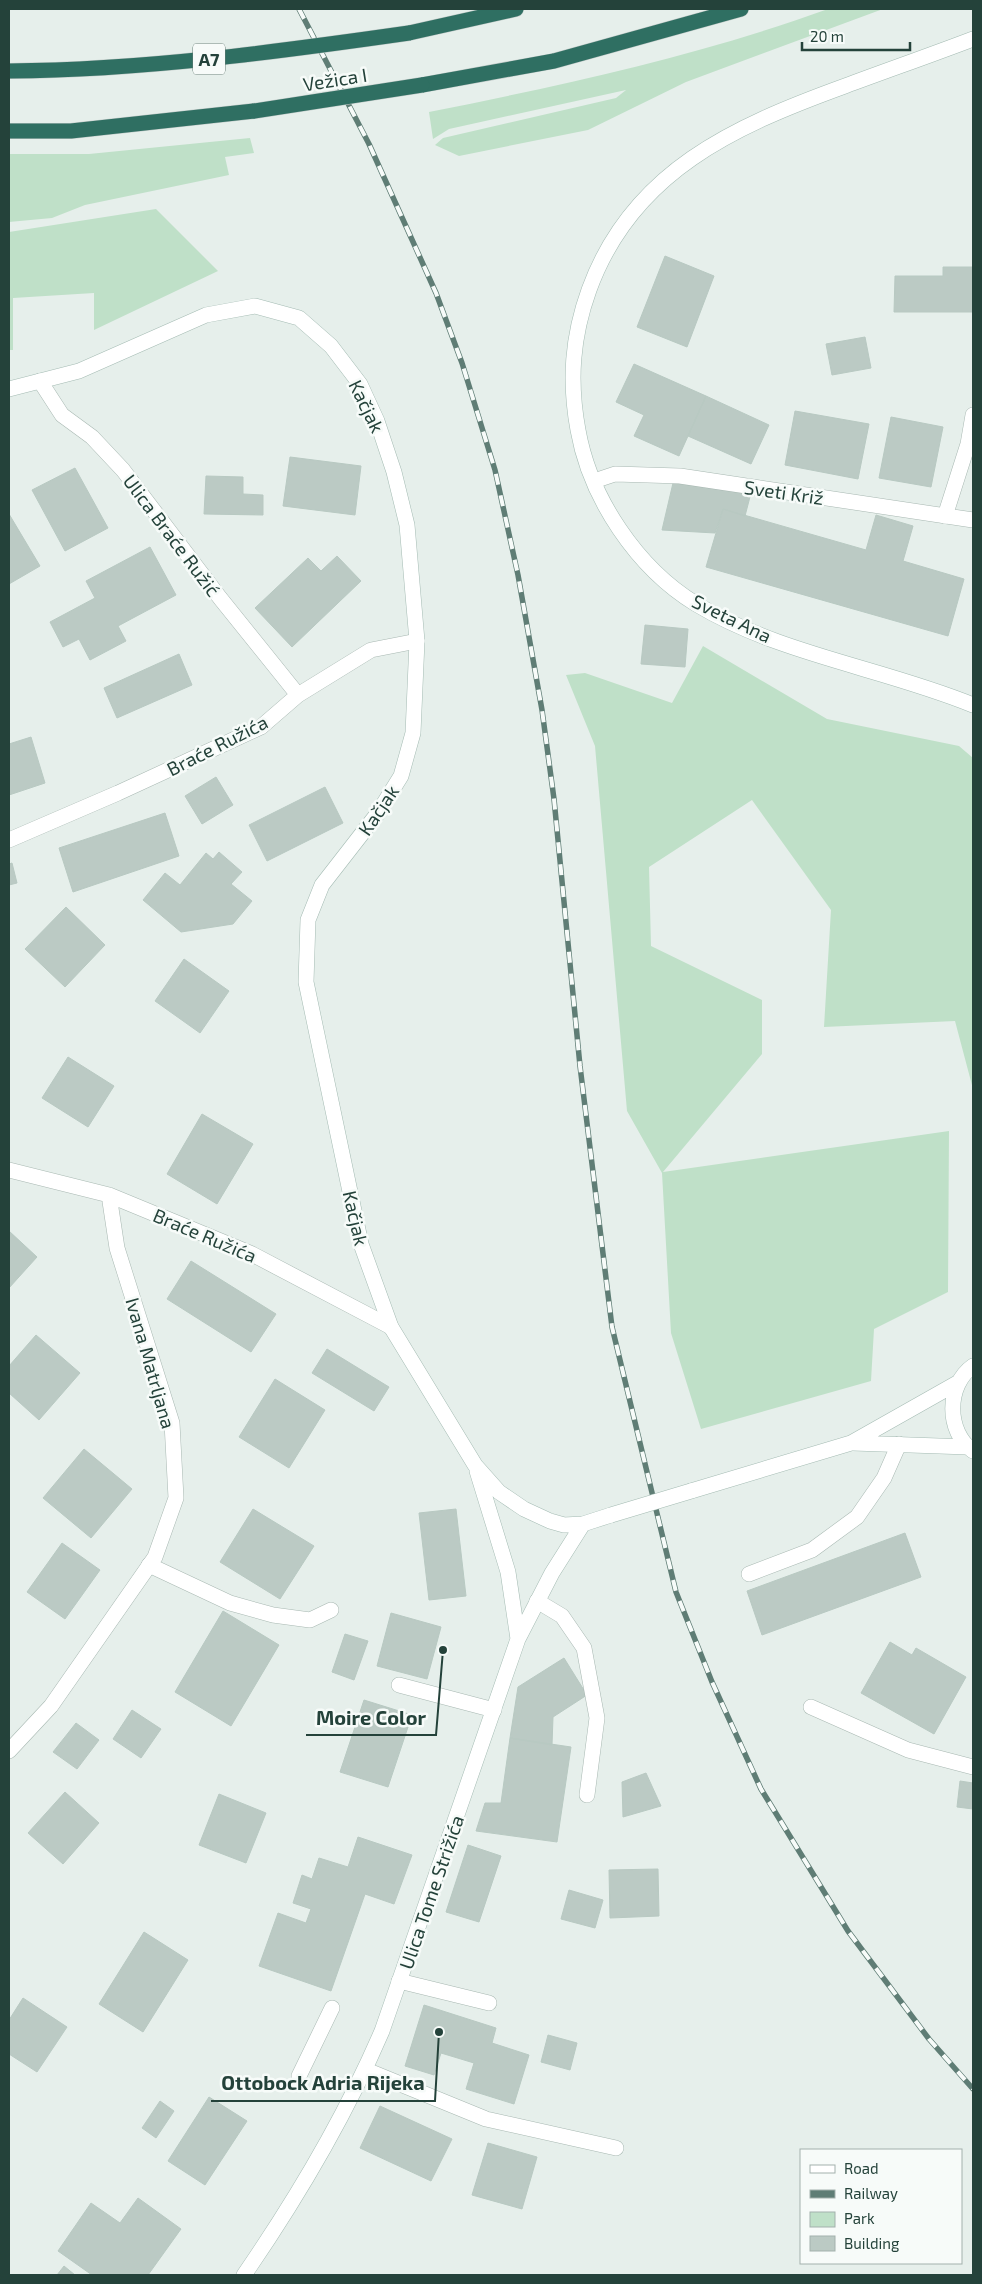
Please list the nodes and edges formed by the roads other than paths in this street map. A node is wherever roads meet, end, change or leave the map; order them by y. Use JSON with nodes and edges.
{"nodes":[{"id":1,"x":516,"y":9,"type":"edge"},
{"id":2,"x":741,"y":9,"type":"edge"},
{"id":3,"x":973,"y":39,"type":"edge"},
{"id":4,"x":9,"y":71,"type":"edge"},
{"id":5,"x":9,"y":131,"type":"edge"},
{"id":6,"x":40,"y":381,"type":"junction"},
{"id":7,"x":9,"y":389,"type":"edge"},
{"id":8,"x":973,"y":416,"type":"edge"},
{"id":9,"x":594,"y":481,"type":"junction"},
{"id":10,"x":945,"y":516,"type":"junction"},
{"id":11,"x":973,"y":520,"type":"edge"},
{"id":12,"x":417,"y":641,"type":"junction"},
{"id":13,"x":298,"y":695,"type":"junction"},
{"id":14,"x":973,"y":705,"type":"edge"},
{"id":15,"x":9,"y":840,"type":"edge"},
{"id":16,"x":9,"y":1170,"type":"edge"},
{"id":17,"x":109,"y":1195,"type":"junction"},
{"id":18,"x":391,"y":1327,"type":"junction"},
{"id":19,"x":973,"y":1366,"type":"edge"},
{"id":20,"x":959,"y":1382,"type":"junction"},
{"id":21,"x":851,"y":1443,"type":"junction"},
{"id":22,"x":899,"y":1444,"type":"junction"},
{"id":23,"x":971,"y":1449,"type":"edge"},
{"id":24,"x":475,"y":1466,"type":"junction"},
{"id":25,"x":583,"y":1524,"type":"junction"},
{"id":26,"x":149,"y":1565,"type":"junction"},
{"id":27,"x":750,"y":1574,"type":"dead end"},
{"id":28,"x":537,"y":1602,"type":"junction"},
{"id":29,"x":331,"y":1610,"type":"dead end"},
{"id":30,"x":518,"y":1639,"type":"junction"},
{"id":31,"x":399,"y":1685,"type":"dead end"},
{"id":32,"x":811,"y":1706,"type":"dead end"},
{"id":33,"x":494,"y":1710,"type":"junction"},
{"id":34,"x":9,"y":1751,"type":"edge"},
{"id":35,"x":973,"y":1767,"type":"edge"},
{"id":36,"x":587,"y":1795,"type":"dead end"},
{"id":37,"x":400,"y":1981,"type":"junction"},
{"id":38,"x":489,"y":2003,"type":"dead end"},
{"id":39,"x":332,"y":2008,"type":"dead end"},
{"id":40,"x":366,"y":2070,"type":"junction"},
{"id":41,"x":300,"y":2076,"type":"dead end"},
{"id":42,"x":616,"y":2148,"type":"dead end"},
{"id":43,"x":244,"y":2275,"type":"edge"}],
"edges":[{"from":1,"to":4,"type":"highway","number":"A7","bridge":true},
{"from":2,"to":5,"type":"highway","name":"Vežica I","bridge":true},
{"from":3,"to":9,"type":"street","name":"Sveta Ana"},
{"from":6,"to":7,"type":"street","name":"Kačjak"},
{"from":6,"to":12,"type":"street","name":"Kačjak"},
{"from":6,"to":13,"type":"street","name":"Ulica Braće Ružić"},
{"from":8,"to":10,"type":"street"},
{"from":9,"to":10,"type":"street","name":"Sveti Križ"},
{"from":9,"to":14,"type":"street","name":"Sveta Ana"},
{"from":10,"to":11,"type":"street","name":"Sveti Križ"},
{"from":12,"to":13,"type":"street","name":"Braće Ružića"},
{"from":12,"to":18,"type":"street","name":"Kačjak"},
{"from":13,"to":15,"type":"street","name":"Braće Ružića"},
{"from":16,"to":17,"type":"street","name":"Braće Ružića"},
{"from":17,"to":18,"type":"street","name":"Braće Ružića"},
{"from":17,"to":26,"type":"street","name":"Ivana Matrljana"},
{"from":18,"to":24,"type":"street","name":"Kačjak"},
{"from":19,"to":20,"type":"street"},
{"from":20,"to":21,"type":"street"},
{"from":20,"to":23,"type":"street"},
{"from":21,"to":22,"type":"street"},
{"from":21,"to":25,"type":"street","bridge":true},
{"from":22,"to":23,"type":"street"},
{"from":22,"to":27,"type":"street"},
{"from":24,"to":25,"type":"street","name":"Kačjak"},
{"from":24,"to":30,"type":"street"},
{"from":25,"to":28,"type":"street","name":"Ulica Tome Strižića"},
{"from":26,"to":29,"type":"street"},
{"from":26,"to":34,"type":"street","name":"Ivana Matrljana"},
{"from":28,"to":30,"type":"street","name":"Ulica Tome Strižića"},
{"from":28,"to":36,"type":"street"},
{"from":30,"to":33,"type":"street","name":"Ulica Tome Strižića"},
{"from":31,"to":33,"type":"street"},
{"from":32,"to":35,"type":"street"},
{"from":33,"to":37,"type":"street","name":"Ulica Tome Strižića"},
{"from":37,"to":38,"type":"street"},
{"from":37,"to":40,"type":"street","name":"Ulica Tome Strižića"},
{"from":39,"to":41,"type":"street"},
{"from":40,"to":42,"type":"street"},
{"from":40,"to":43,"type":"street","name":"Ulica Tome Strižića"}]}
